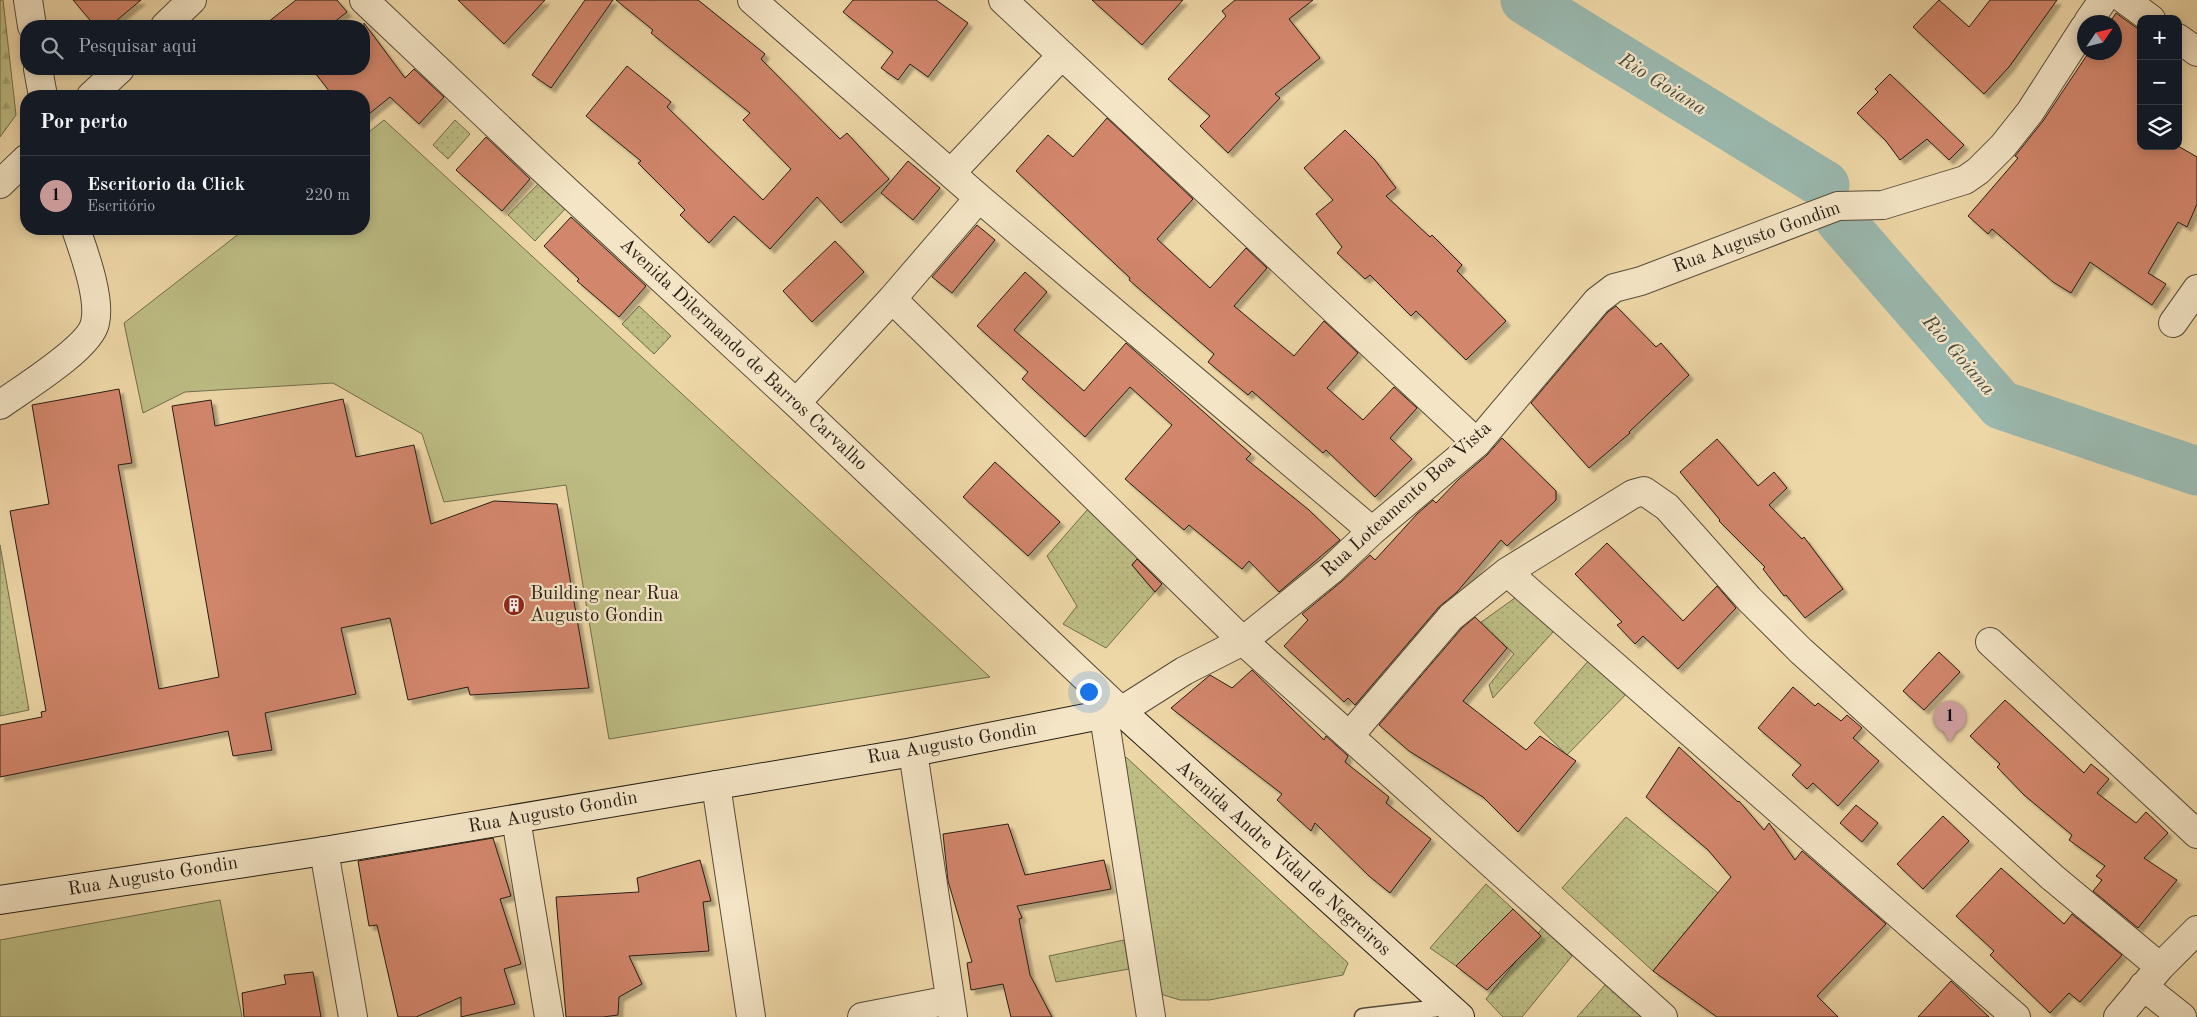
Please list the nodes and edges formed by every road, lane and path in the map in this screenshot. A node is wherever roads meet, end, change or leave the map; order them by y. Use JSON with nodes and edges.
{"nodes":[{"id":1,"x":28,"y":0,"type":"edge"},
{"id":2,"x":192,"y":0,"type":"edge"},
{"id":3,"x":364,"y":0,"type":"edge"},
{"id":4,"x":752,"y":0,"type":"edge"},
{"id":5,"x":1003,"y":0,"type":"edge"},
{"id":6,"x":2103,"y":0,"type":"edge"},
{"id":7,"x":2125,"y":0,"type":"edge"},
{"id":8,"x":2093,"y":15,"type":"edge"},
{"id":9,"x":2146,"y":15,"type":"edge"},
{"id":10,"x":31,"y":20,"type":"edge"},
{"id":11,"x":171,"y":20,"type":"edge"},
{"id":12,"x":2077,"y":39,"type":"edge"},
{"id":13,"x":2182,"y":41,"type":"edge"},
{"id":14,"x":2197,"y":52,"type":"edge"},
{"id":15,"x":1062,"y":54,"type":"junction"},
{"id":16,"x":39,"y":75,"type":"edge"},
{"id":17,"x":114,"y":75,"type":"edge"},
{"id":18,"x":42,"y":90,"type":"edge"},
{"id":19,"x":97,"y":90,"type":"edge"},
{"id":20,"x":20,"y":165,"type":"edge"},
{"id":21,"x":951,"y":173,"type":"junction"},
{"id":22,"x":0,"y":184,"type":"edge"},
{"id":23,"x":979,"y":198,"type":"junction"},
{"id":24,"x":78,"y":235,"type":"edge"},
{"id":25,"x":2197,"y":289,"type":"edge"},
{"id":26,"x":892,"y":299,"type":"junction"},
{"id":27,"x":1597,"y":301,"type":"joint"},
{"id":28,"x":2173,"y":323,"type":"dead end"},
{"id":29,"x":796,"y":403,"type":"junction"},
{"id":30,"x":0,"y":405,"type":"edge"},
{"id":31,"x":1478,"y":442,"type":"junction"},
{"id":32,"x":1372,"y":531,"type":"junction"},
{"id":33,"x":1507,"y":572,"type":"junction"},
{"id":34,"x":1243,"y":641,"type":"junction"},
{"id":35,"x":1990,"y":642,"type":"dead end"},
{"id":36,"x":1112,"y":713,"type":"junction"},
{"id":37,"x":1350,"y":735,"type":"junction"},
{"id":38,"x":913,"y":752,"type":"junction"},
{"id":39,"x":716,"y":785,"type":"junction"},
{"id":40,"x":516,"y":819,"type":"junction"},
{"id":41,"x":2197,"y":834,"type":"edge"},
{"id":42,"x":324,"y":851,"type":"junction"},
{"id":43,"x":0,"y":900,"type":"edge"},
{"id":44,"x":2197,"y":930,"type":"edge"},
{"id":45,"x":2152,"y":976,"type":"junction"},
{"id":46,"x":952,"y":1009,"type":"edge"},
{"id":47,"x":1454,"y":1012,"type":"edge"},
{"id":48,"x":353,"y":1017,"type":"edge"},
{"id":49,"x":550,"y":1017,"type":"edge"},
{"id":50,"x":751,"y":1017,"type":"edge"},
{"id":51,"x":862,"y":1017,"type":"edge"},
{"id":52,"x":1151,"y":1017,"type":"edge"},
{"id":53,"x":1363,"y":1017,"type":"edge"},
{"id":54,"x":1663,"y":1017,"type":"edge"},
{"id":55,"x":2016,"y":1017,"type":"edge"},
{"id":56,"x":2118,"y":1017,"type":"edge"},
{"id":57,"x":2182,"y":1017,"type":"edge"}],
"edges":[{"from":1,"to":10,"type":"street"},
{"from":2,"to":11,"type":"street"},
{"from":3,"to":29,"type":"street","name":"Avenida Dilermando de Barros Carvalho"},
{"from":4,"to":21,"type":"street"},
{"from":5,"to":15,"type":"street"},
{"from":6,"to":8,"type":"street"},
{"from":7,"to":9,"type":"street"},
{"from":12,"to":27,"type":"street","name":"Rua Augusto Gondim"},
{"from":13,"to":14,"type":"street"},
{"from":15,"to":21,"type":"street"},
{"from":15,"to":31,"type":"street"},
{"from":16,"to":18,"type":"street"},
{"from":17,"to":19,"type":"street"},
{"from":20,"to":22,"type":"street"},
{"from":21,"to":23,"type":"street"},
{"from":23,"to":26,"type":"street"},
{"from":23,"to":32,"type":"street"},
{"from":24,"to":30,"type":"street"},
{"from":25,"to":28,"type":"street"},
{"from":26,"to":29,"type":"street"},
{"from":26,"to":34,"type":"street"},
{"from":27,"to":31,"type":"street","name":"Rua Loteamento Boa Vista"},
{"from":29,"to":36,"type":"street","name":"Avenida Dilermando de Barros Carvalho"},
{"from":31,"to":32,"type":"street","name":"Rua Loteamento Boa Vista"},
{"from":32,"to":34,"type":"street","name":"Rua Loteamento Boa Vista"},
{"from":33,"to":37,"type":"street"},
{"from":33,"to":45,"type":"street"},
{"from":33,"to":55,"type":"street"},
{"from":34,"to":36,"type":"street","name":"Rua Loteamento Boa Vista"},
{"from":34,"to":37,"type":"street"},
{"from":35,"to":41,"type":"street"},
{"from":36,"to":38,"type":"street","name":"Rua Augusto Gondin"},
{"from":36,"to":47,"type":"street","name":"Avenida Andre Vidal de Negreiros"},
{"from":36,"to":52,"type":"street"},
{"from":37,"to":54,"type":"street"},
{"from":38,"to":39,"type":"street","name":"Rua Augusto Gondin"},
{"from":38,"to":46,"type":"street"},
{"from":39,"to":40,"type":"street","name":"Rua Augusto Gondin"},
{"from":39,"to":50,"type":"street"},
{"from":40,"to":42,"type":"street","name":"Rua Augusto Gondin"},
{"from":40,"to":49,"type":"street"},
{"from":42,"to":43,"type":"street","name":"Rua Augusto Gondin"},
{"from":42,"to":48,"type":"street"},
{"from":44,"to":45,"type":"street"},
{"from":45,"to":56,"type":"street"},
{"from":45,"to":57,"type":"street"},
{"from":46,"to":51,"type":"street"},
{"from":47,"to":53,"type":"lane"}]}
